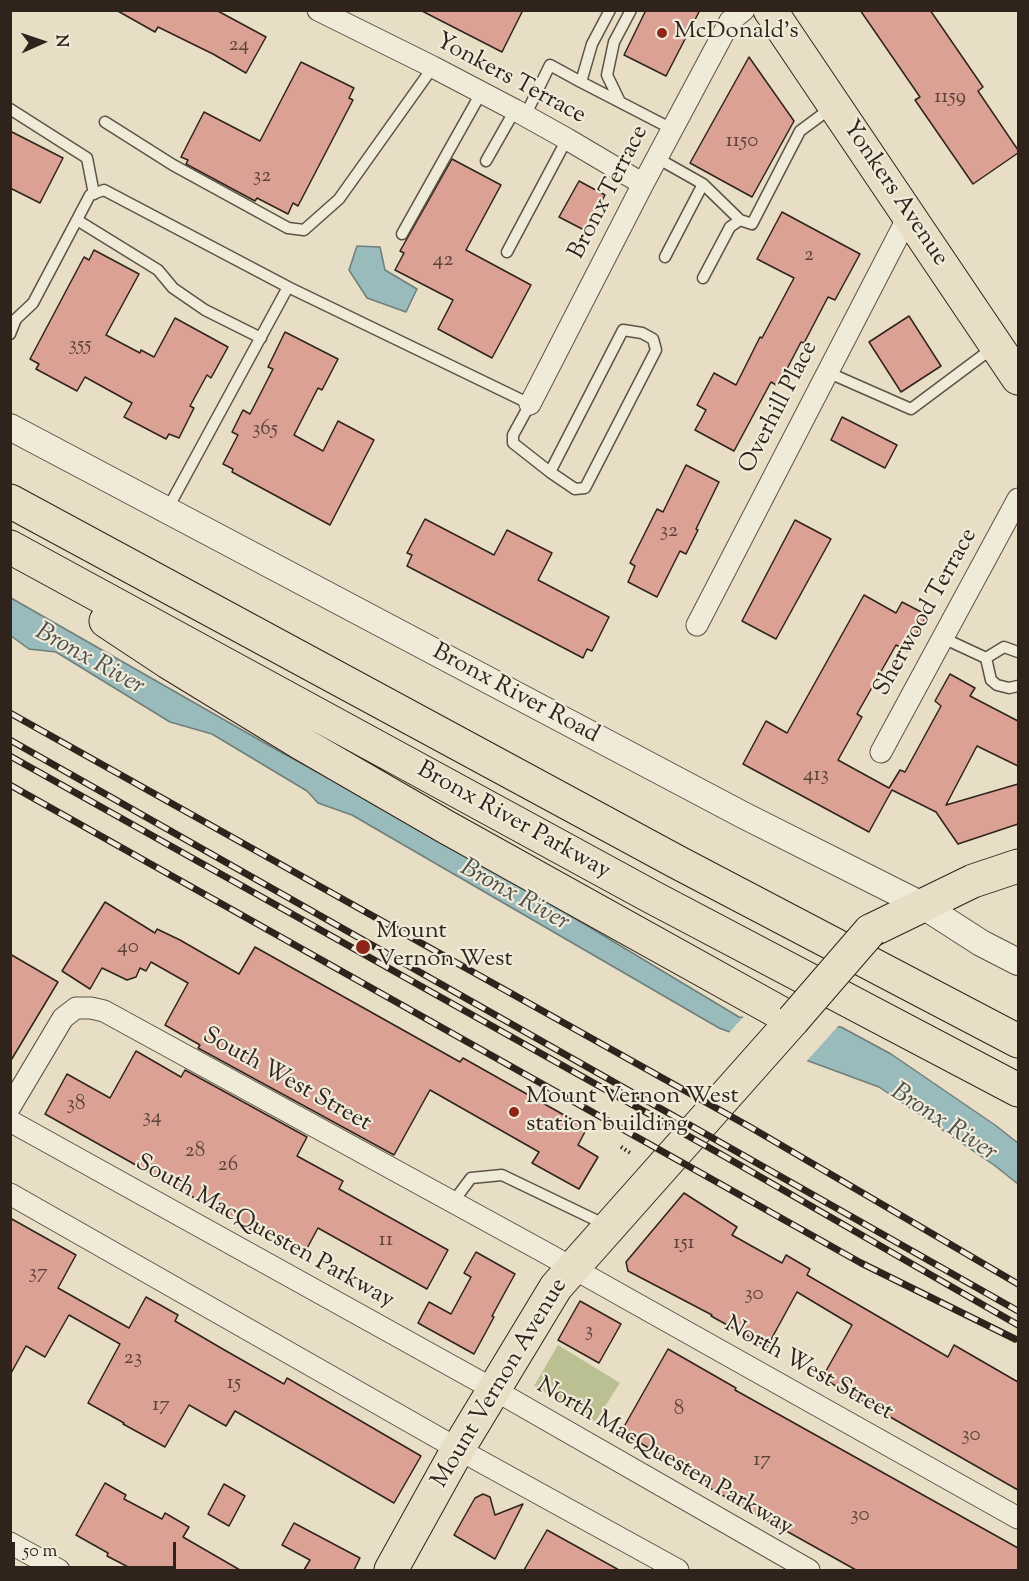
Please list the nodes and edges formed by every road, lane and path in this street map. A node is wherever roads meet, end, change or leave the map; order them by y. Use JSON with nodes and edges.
{"nodes":[{"id":1,"x":318,"y":10,"type":"edge"},
{"id":2,"x":610,"y":10,"type":"edge"},
{"id":3,"x":631,"y":10,"type":"edge"},
{"id":4,"x":744,"y":10,"type":"edge"},
{"id":5,"x":770,"y":10,"type":"edge"},
{"id":6,"x":433,"y":67,"type":"junction"},
{"id":7,"x":581,"y":82,"type":"junction"},
{"id":8,"x":481,"y":93,"type":"junction"},
{"id":9,"x":621,"y":103,"type":"junction"},
{"id":10,"x":834,"y":106,"type":"junction"},
{"id":11,"x":10,"y":110,"type":"edge"},
{"id":12,"x":520,"y":113,"type":"junction"},
{"id":13,"x":105,"y":122,"type":"dead end"},
{"id":14,"x":672,"y":129,"type":"junction"},
{"id":15,"x":567,"y":139,"type":"junction"},
{"id":16,"x":657,"y":158,"type":"junction"},
{"id":17,"x":486,"y":161,"type":"dead end"},
{"id":18,"x":643,"y":184,"type":"junction"},
{"id":19,"x":703,"y":184,"type":"junction"},
{"id":20,"x":94,"y":194,"type":"junction"},
{"id":21,"x":909,"y":214,"type":"junction"},
{"id":22,"x":77,"y":220,"type":"junction"},
{"id":23,"x":740,"y":220,"type":"junction"},
{"id":24,"x":402,"y":234,"type":"dead end"},
{"id":25,"x":507,"y":252,"type":"dead end"},
{"id":26,"x":665,"y":257,"type":"dead end"},
{"id":27,"x":703,"y":278,"type":"dead end"},
{"id":28,"x":288,"y":287,"type":"junction"},
{"id":29,"x":10,"y":334,"type":"edge"},
{"id":30,"x":261,"y":338,"type":"junction"},
{"id":31,"x":996,"y":345,"type":"junction"},
{"id":32,"x":827,"y":372,"type":"junction"},
{"id":33,"x":1018,"y":378,"type":"edge"},
{"id":34,"x":530,"y":404,"type":"junction"},
{"id":35,"x":10,"y":428,"type":"edge"},
{"id":36,"x":550,"y":472,"type":"junction"},
{"id":37,"x":1018,"y":499,"type":"edge"},
{"id":38,"x":10,"y":501,"type":"edge"},
{"id":39,"x":167,"y":510,"type":"junction"},
{"id":40,"x":10,"y":547,"type":"edge"},
{"id":41,"x":10,"y":555,"type":"edge"},
{"id":42,"x":697,"y":625,"type":"dead end"},
{"id":43,"x":943,"y":638,"type":"junction"},
{"id":44,"x":1018,"y":652,"type":"edge"},
{"id":45,"x":986,"y":658,"type":"junction"},
{"id":46,"x":1018,"y":686,"type":"edge"},
{"id":47,"x":881,"y":752,"type":"dead end"},
{"id":48,"x":1018,"y":866,"type":"edge"},
{"id":49,"x":922,"y":905,"type":"junction"},
{"id":50,"x":1018,"y":962,"type":"edge"},
{"id":51,"x":793,"y":1020,"type":"junction"},
{"id":52,"x":1018,"y":1041,"type":"edge"},
{"id":53,"x":1018,"y":1090,"type":"edge"},
{"id":54,"x":10,"y":1107,"type":"edge"},
{"id":55,"x":10,"y":1121,"type":"edge"},
{"id":56,"x":621,"y":1147,"type":"dead end"},
{"id":57,"x":633,"y":1154,"type":"dead end"},
{"id":58,"x":10,"y":1194,"type":"edge"},
{"id":59,"x":453,"y":1202,"type":"junction"},
{"id":60,"x":610,"y":1227,"type":"junction"},
{"id":61,"x":573,"y":1268,"type":"junction"},
{"id":62,"x":493,"y":1389,"type":"junction"},
{"id":63,"x":458,"y":1449,"type":"junction"},
{"id":64,"x":1018,"y":1518,"type":"edge"},
{"id":65,"x":10,"y":1543,"type":"edge"},
{"id":66,"x":667,"y":1568,"type":"edge"},
{"id":67,"x":59,"y":1570,"type":"edge"},
{"id":68,"x":391,"y":1570,"type":"edge"},
{"id":69,"x":809,"y":1570,"type":"edge"}],
"edges":[{"from":1,"to":6,"type":"street","name":"Yonkers Terrace"},
{"from":2,"to":7,"type":"lane"},
{"from":3,"to":9,"type":"lane"},
{"from":4,"to":14,"type":"street","name":"Bronx Terrace"},
{"from":5,"to":10,"type":"main road","name":"Yonkers Avenue"},
{"from":6,"to":8,"type":"street","name":"Yonkers Terrace"},
{"from":6,"to":13,"type":"lane"},
{"from":7,"to":9,"type":"lane"},
{"from":7,"to":12,"type":"lane"},
{"from":8,"to":12,"type":"street","name":"Yonkers Terrace"},
{"from":8,"to":24,"type":"lane"},
{"from":9,"to":14,"type":"lane"},
{"from":10,"to":21,"type":"main road","name":"Yonkers Avenue"},
{"from":10,"to":23,"type":"lane"},
{"from":11,"to":20,"type":"lane"},
{"from":12,"to":15,"type":"street","name":"Yonkers Terrace"},
{"from":12,"to":17,"type":"lane"},
{"from":14,"to":16,"type":"street","name":"Bronx Terrace"},
{"from":15,"to":18,"type":"street","name":"Yonkers Terrace"},
{"from":15,"to":25,"type":"lane"},
{"from":16,"to":18,"type":"street","name":"Bronx Terrace"},
{"from":16,"to":19,"type":"lane"},
{"from":18,"to":34,"type":"street","name":"Bronx Terrace"},
{"from":19,"to":23,"type":"lane"},
{"from":19,"to":26,"type":"lane"},
{"from":20,"to":22,"type":"lane"},
{"from":20,"to":28,"type":"lane"},
{"from":21,"to":31,"type":"main road","name":"Yonkers Avenue"},
{"from":21,"to":32,"type":"street","name":"Overhill Place"},
{"from":22,"to":29,"type":"lane"},
{"from":22,"to":30,"type":"lane"},
{"from":23,"to":27,"type":"lane"},
{"from":28,"to":30,"type":"lane"},
{"from":28,"to":34,"type":"lane"},
{"from":30,"to":39,"type":"lane"},
{"from":31,"to":32,"type":"lane"},
{"from":31,"to":33,"type":"main road","name":"Yonkers Avenue"},
{"from":32,"to":42,"type":"street","name":"Overhill Place"},
{"from":34,"to":36,"type":"lane"},
{"from":35,"to":39,"type":"street","name":"Bronx River Road"},
{"from":36,"to":36,"type":"lane"},
{"from":37,"to":43,"type":"street","name":"Sherwood Terrace"},
{"from":38,"to":52,"type":"main road","name":"Bronx River Parkway"},
{"from":39,"to":49,"type":"street","name":"Bronx River Road"},
{"from":40,"to":53,"type":"main road","name":"Bronx River Parkway"},
{"from":41,"to":51,"type":"main road"},
{"from":43,"to":45,"type":"lane"},
{"from":43,"to":47,"type":"street","name":"Sherwood Terrace"},
{"from":44,"to":45,"type":"lane"},
{"from":45,"to":46,"type":"lane"},
{"from":48,"to":49,"type":"main road"},
{"from":49,"to":50,"type":"street","name":"Bronx River Road"},
{"from":49,"to":51,"type":"main road","bridge":true},
{"from":51,"to":60,"type":"main road","name":"Mount Vernon Avenue"},
{"from":54,"to":59,"type":"street","name":"South West Street"},
{"from":55,"to":62,"type":"street","name":"South MacQuesten Parkway"},
{"from":56,"to":57,"type":"path"},
{"from":58,"to":63,"type":"street"},
{"from":59,"to":60,"type":"lane"},
{"from":59,"to":61,"type":"street","name":"South West Street"},
{"from":60,"to":61,"type":"main road","name":"Mount Vernon Avenue"},
{"from":61,"to":62,"type":"main road","name":"Mount Vernon Avenue"},
{"from":61,"to":64,"type":"street","name":"North West Street"},
{"from":62,"to":63,"type":"main road","name":"Mount Vernon Avenue"},
{"from":62,"to":69,"type":"street","name":"North MacQuesten Parkway"},
{"from":63,"to":66,"type":"street"},
{"from":63,"to":68,"type":"main road","name":"Mount Vernon Avenue"},
{"from":65,"to":67,"type":"street"}]}
